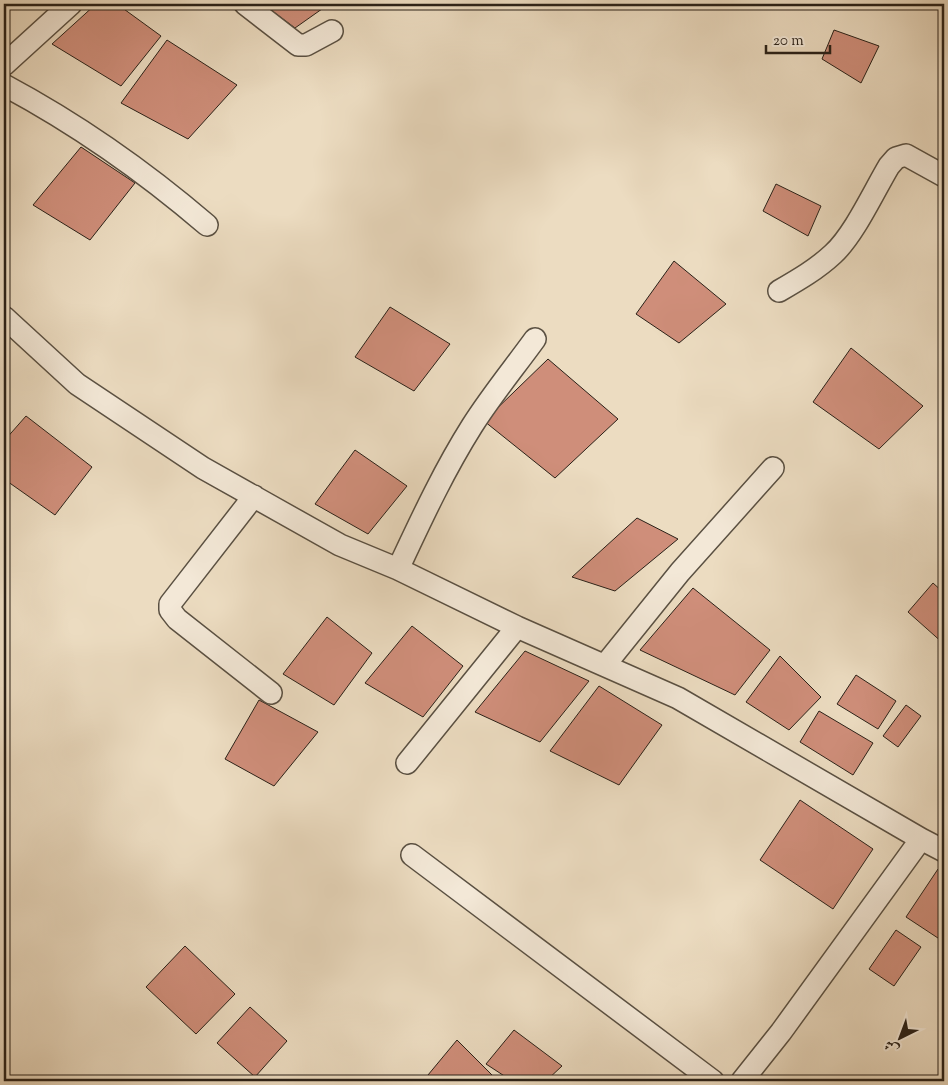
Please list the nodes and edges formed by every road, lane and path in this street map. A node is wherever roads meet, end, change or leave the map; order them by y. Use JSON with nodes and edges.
{"nodes":[{"id":1,"x":71,"y":4,"type":"edge"},
{"id":2,"x":245,"y":4,"type":"edge"},
{"id":3,"x":332,"y":31,"type":"dead end"},
{"id":4,"x":4,"y":65,"type":"edge"},
{"id":5,"x":4,"y":85,"type":"edge"},
{"id":6,"x":944,"y":176,"type":"edge"},
{"id":7,"x":207,"y":225,"type":"dead end"},
{"id":8,"x":779,"y":291,"type":"dead end"},
{"id":9,"x":4,"y":317,"type":"edge"},
{"id":10,"x":535,"y":339,"type":"dead end"},
{"id":11,"x":773,"y":468,"type":"dead end"},
{"id":12,"x":254,"y":496,"type":"junction"},
{"id":13,"x":398,"y":569,"type":"junction"},
{"id":14,"x":517,"y":627,"type":"junction"},
{"id":15,"x":605,"y":665,"type":"junction"},
{"id":16,"x":271,"y":693,"type":"dead end"},
{"id":17,"x":407,"y":763,"type":"dead end"},
{"id":18,"x":921,"y":839,"type":"junction"},
{"id":19,"x":944,"y":851,"type":"edge"},
{"id":20,"x":412,"y":855,"type":"dead end"},
{"id":21,"x":713,"y":1081,"type":"edge"},
{"id":22,"x":742,"y":1081,"type":"edge"}],
"edges":[{"from":1,"to":4,"type":"street"},
{"from":2,"to":3,"type":"street"},
{"from":5,"to":7,"type":"street"},
{"from":6,"to":8,"type":"street"},
{"from":9,"to":12,"type":"street"},
{"from":10,"to":13,"type":"street"},
{"from":11,"to":15,"type":"street"},
{"from":12,"to":13,"type":"street"},
{"from":12,"to":16,"type":"street"},
{"from":13,"to":14,"type":"street"},
{"from":14,"to":15,"type":"street"},
{"from":14,"to":17,"type":"street"},
{"from":15,"to":18,"type":"street"},
{"from":18,"to":19,"type":"street"},
{"from":18,"to":22,"type":"street"},
{"from":20,"to":21,"type":"street"}]}
